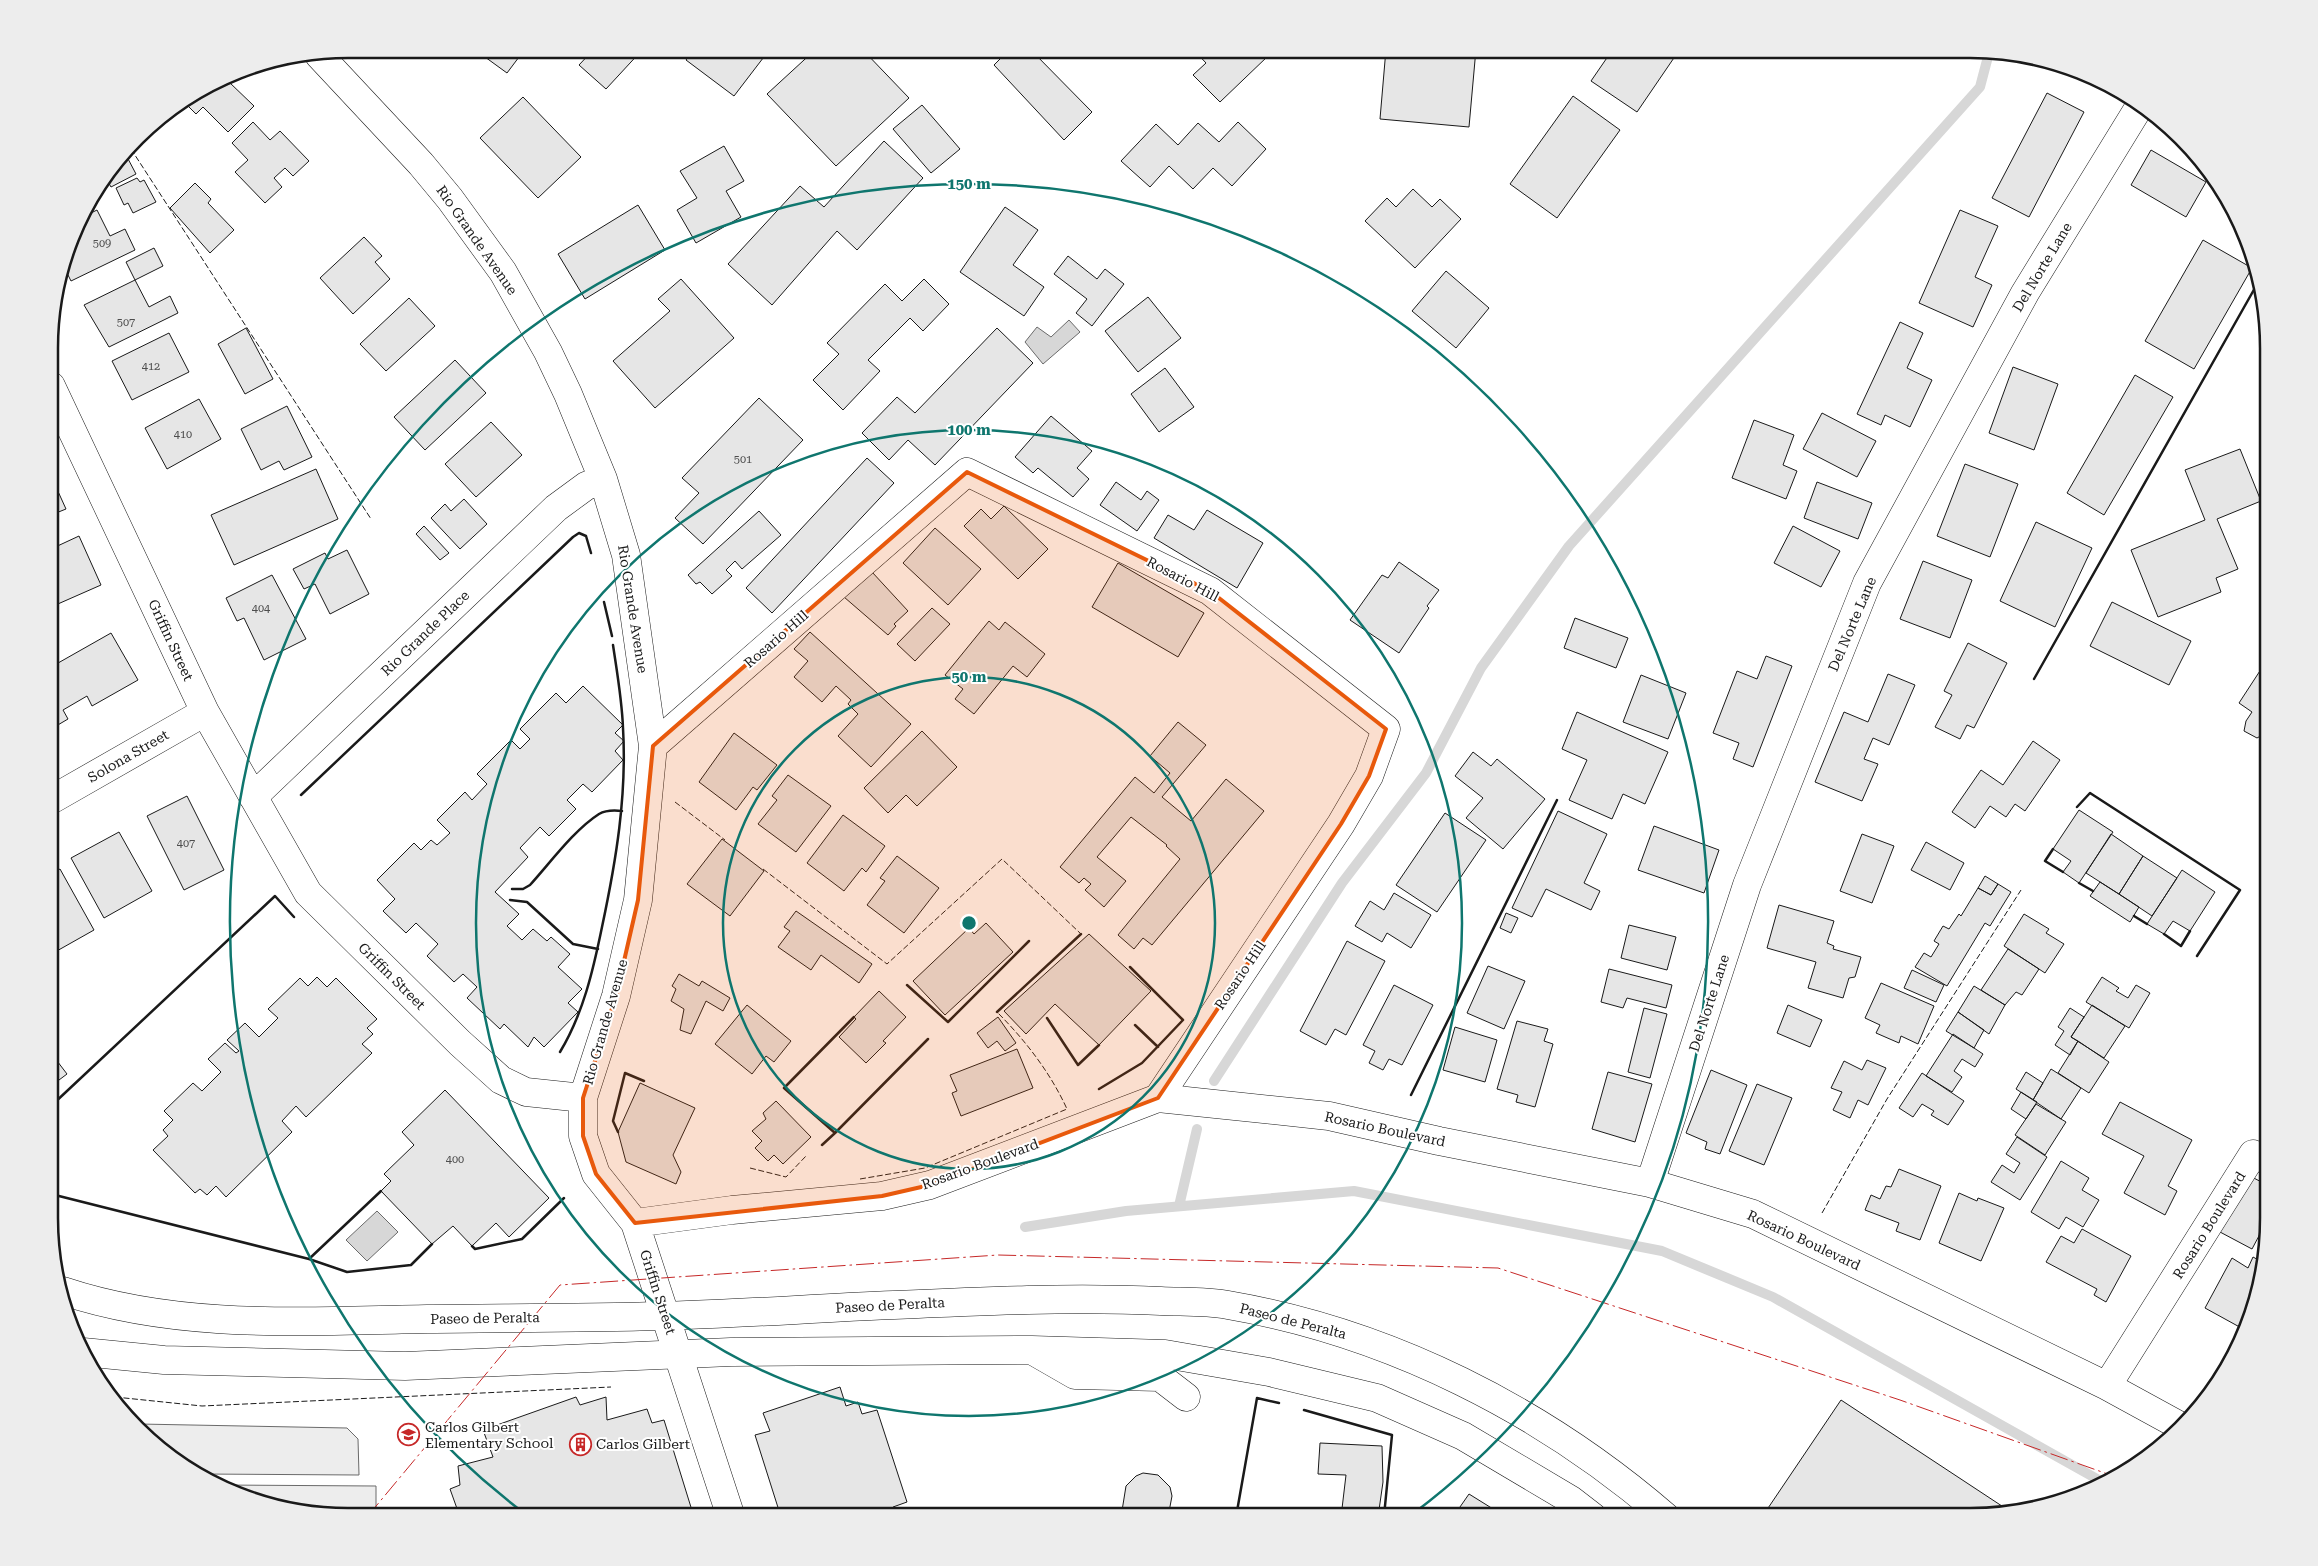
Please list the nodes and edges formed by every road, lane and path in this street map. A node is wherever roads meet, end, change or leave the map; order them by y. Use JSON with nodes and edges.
{"nodes":[{"id":1,"x":323,"y":59,"type":"edge"},
{"id":2,"x":2137,"y":110,"type":"edge"},
{"id":3,"x":57,"y":399,"type":"edge"},
{"id":4,"x":603,"y":479,"type":"junction"},
{"id":5,"x":205,"y":712,"type":"junction"},
{"id":6,"x":653,"y":746,"type":"junction"},
{"id":7,"x":57,"y":797,"type":"edge"},
{"id":8,"x":253,"y":797,"type":"junction"},
{"id":9,"x":583,"y":1098,"type":"junction"},
{"id":10,"x":1158,"y":1098,"type":"junction"},
{"id":11,"x":2260,"y":1157,"type":"edge"},
{"id":12,"x":1650,"y":1183,"type":"junction"},
{"id":13,"x":635,"y":1223,"type":"junction"},
{"id":14,"x":67,"y":1292,"type":"edge"},
{"id":15,"x":666,"y":1316,"type":"junction"},
{"id":16,"x":1032,"y":1350,"type":"junction"},
{"id":17,"x":90,"y":1353,"type":"edge"},
{"id":18,"x":678,"y":1353,"type":"junction"},
{"id":19,"x":2107,"y":1386,"type":"junction"},
{"id":20,"x":1186,"y":1397,"type":"dead end"},
{"id":21,"x":2176,"y":1424,"type":"edge"},
{"id":22,"x":728,"y":1508,"type":"edge"},
{"id":23,"x":1581,"y":1508,"type":"edge"},
{"id":24,"x":1655,"y":1508,"type":"edge"}],
"edges":[{"from":1,"to":4,"type":"street","name":"Rio Grande Avenue"},
{"from":2,"to":12,"type":"street","name":"Del Norte Lane"},
{"from":3,"to":5,"type":"street","name":"Griffin Street"},
{"from":4,"to":6,"type":"street","name":"Rio Grande Avenue"},
{"from":4,"to":8,"type":"street","name":"Rio Grande Place"},
{"from":5,"to":7,"type":"street","name":"Solona Street"},
{"from":5,"to":8,"type":"street","name":"Griffin Street"},
{"from":6,"to":9,"type":"street","name":"Rio Grande Avenue"},
{"from":6,"to":10,"type":"street","name":"Rosario Hill"},
{"from":8,"to":9,"type":"street","name":"Griffin Street"},
{"from":9,"to":13,"type":"street","name":"Griffin Street"},
{"from":10,"to":12,"type":"street","name":"Rosario Boulevard"},
{"from":10,"to":13,"type":"street","name":"Rosario Boulevard"},
{"from":11,"to":19,"type":"street","name":"Rosario Boulevard"},
{"from":12,"to":19,"type":"street","name":"Rosario Boulevard"},
{"from":13,"to":15,"type":"street","name":"Griffin Street"},
{"from":14,"to":15,"type":"street","name":"Paseo de Peralta"},
{"from":15,"to":18,"type":"street","name":"Griffin Street"},
{"from":15,"to":24,"type":"street","name":"Paseo de Peralta"},
{"from":16,"to":18,"type":"street"},
{"from":16,"to":20,"type":"street"},
{"from":16,"to":23,"type":"street"},
{"from":17,"to":18,"type":"street"},
{"from":18,"to":22,"type":"street","name":"Griffin Street"},
{"from":19,"to":21,"type":"street","name":"Rosario Boulevard"}]}
